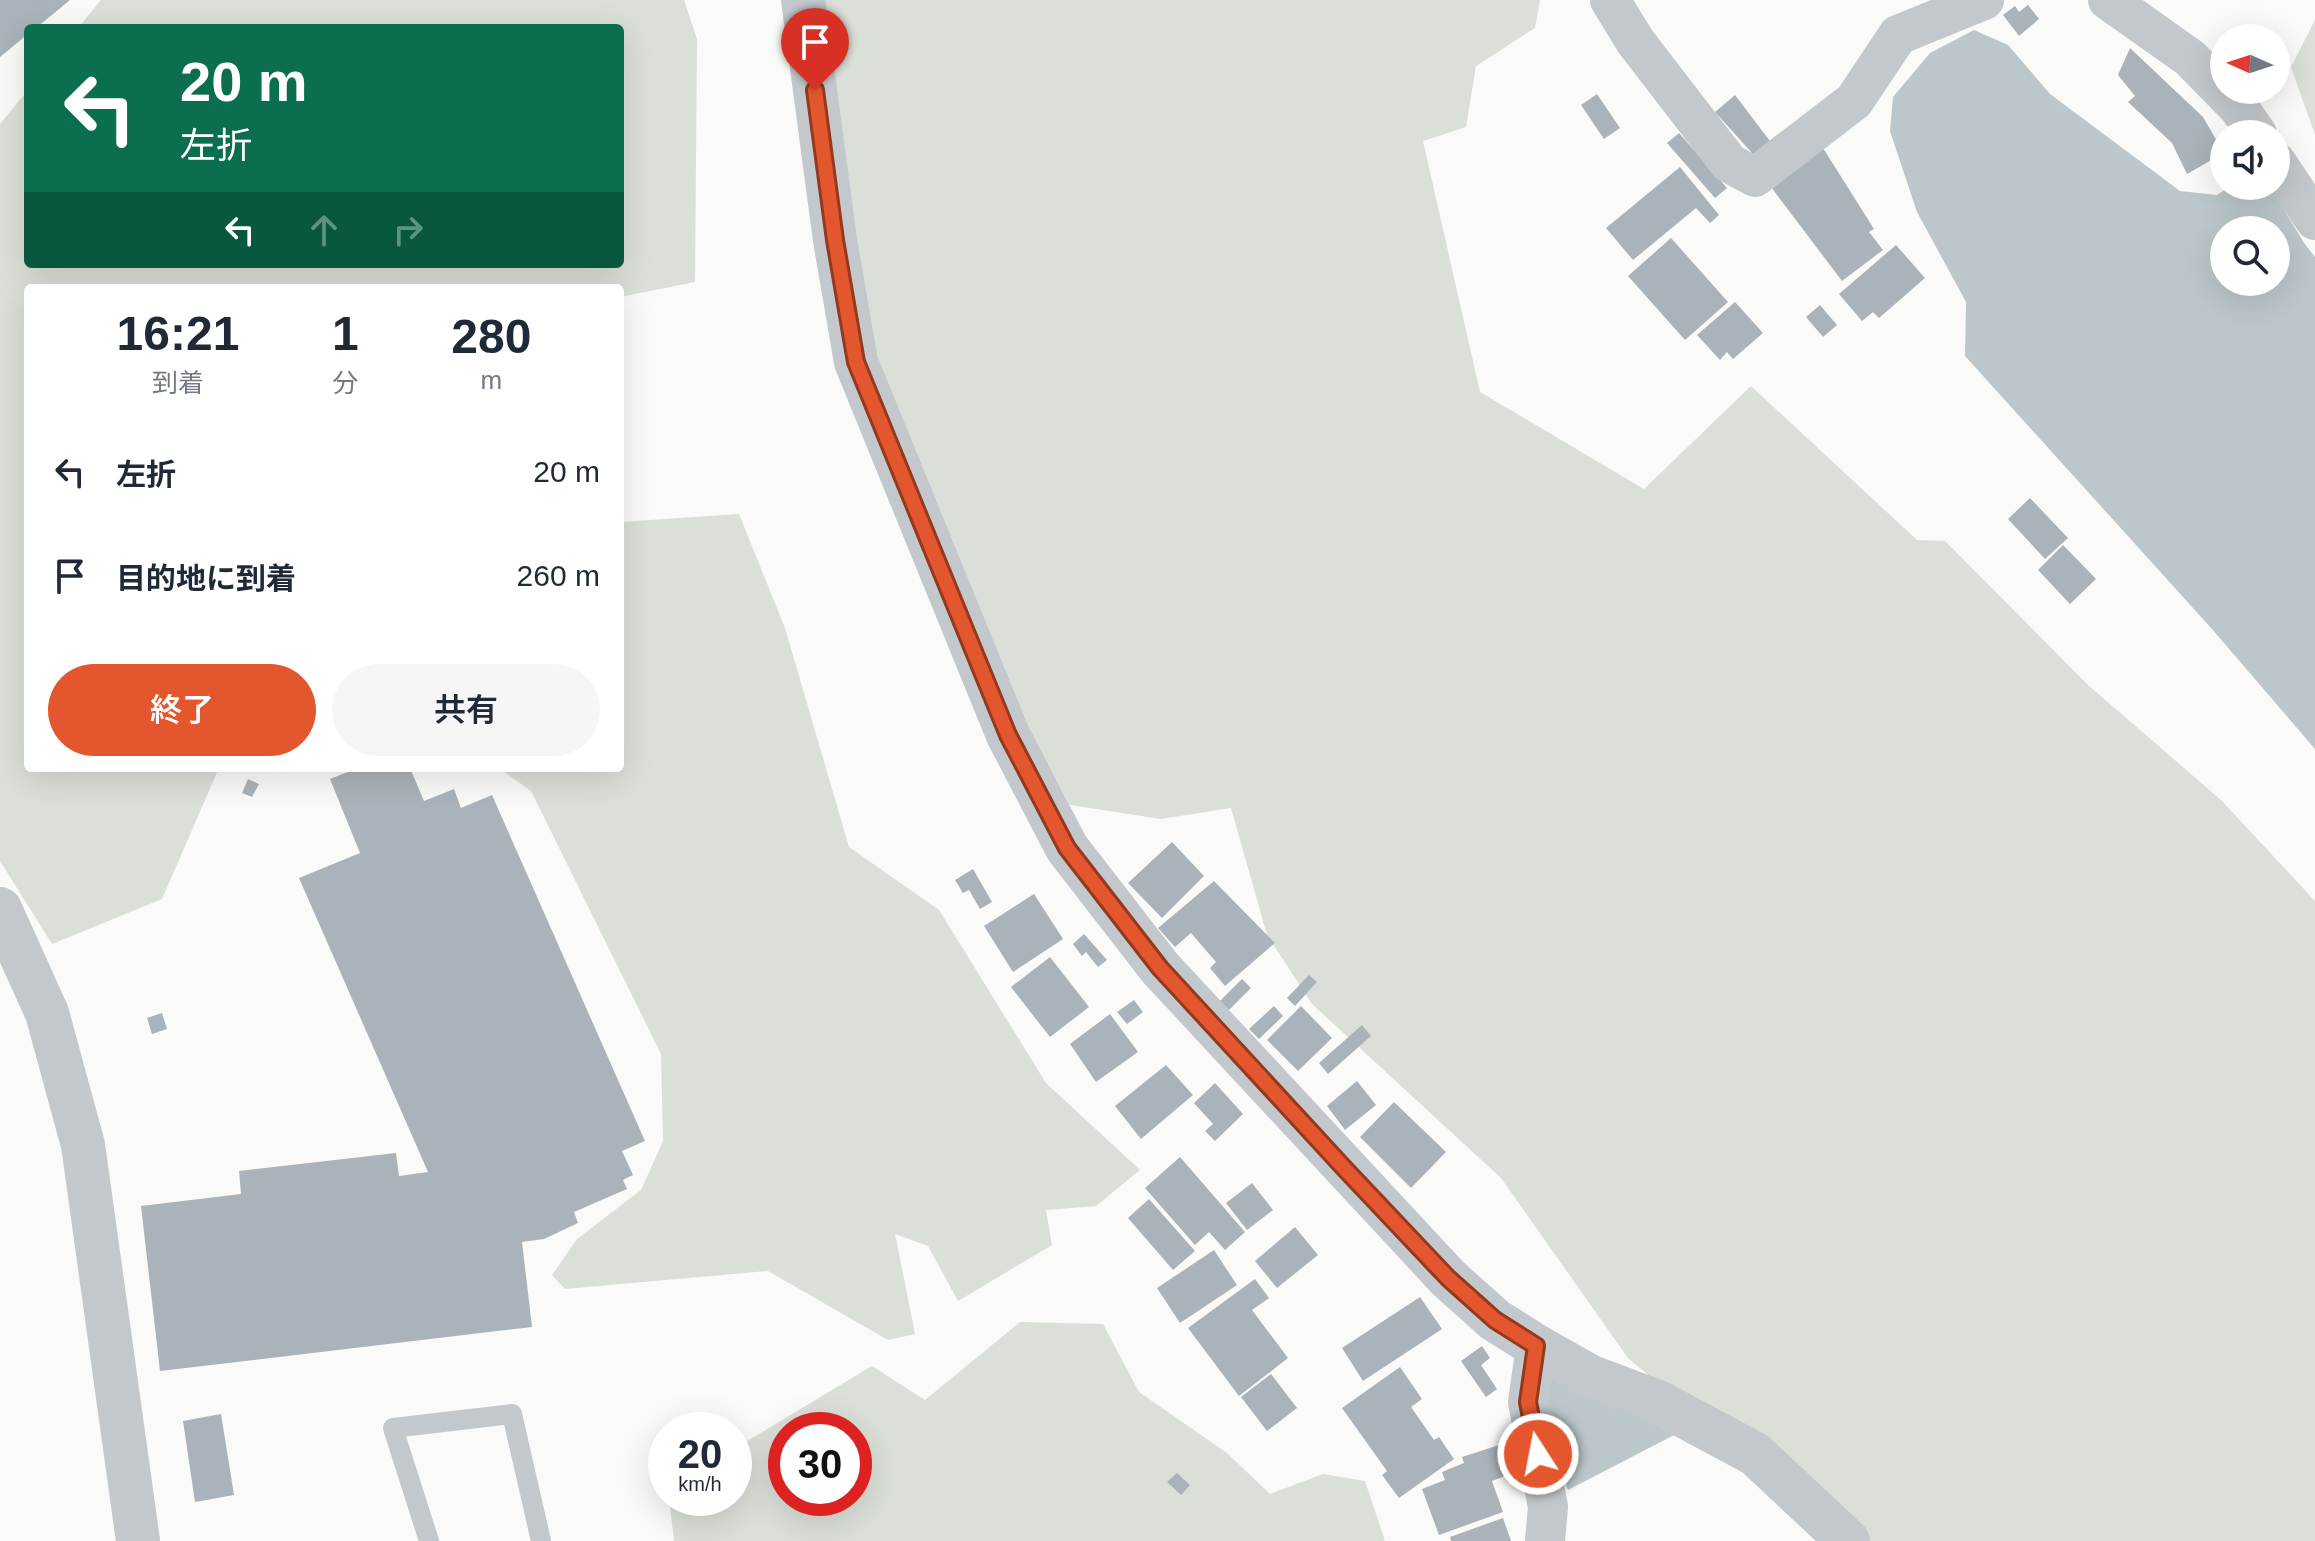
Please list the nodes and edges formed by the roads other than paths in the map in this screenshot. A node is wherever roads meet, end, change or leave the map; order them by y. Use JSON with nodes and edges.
{"nodes":[{"id":1,"x":803,"y":0,"type":"edge"},
{"id":2,"x":1610,"y":0,"type":"edge"},
{"id":3,"x":1984,"y":0,"type":"edge"},
{"id":4,"x":2108,"y":0,"type":"edge"},
{"id":5,"x":2247,"y":120,"type":"edge"},
{"id":6,"x":2290,"y":183,"type":"edge"},
{"id":7,"x":2315,"y":220,"type":"edge"},
{"id":8,"x":0,"y":909,"type":"edge"},
{"id":9,"x":1536,"y":1346,"type":"junction"},
{"id":10,"x":138,"y":1541,"type":"edge"},
{"id":11,"x":429,"y":1541,"type":"edge"},
{"id":12,"x":541,"y":1541,"type":"edge"},
{"id":13,"x":1545,"y":1541,"type":"edge"},
{"id":14,"x":1848,"y":1541,"type":"edge"}],
"edges":[{"from":1,"to":9,"type":"street"},
{"from":2,"to":3,"type":"street"},
{"from":4,"to":5,"type":"street"},
{"from":6,"to":7,"type":"street"},
{"from":8,"to":10,"type":"street"},
{"from":9,"to":13,"type":"street"},
{"from":9,"to":14,"type":"street"},
{"from":11,"to":12,"type":"lane"}]}
